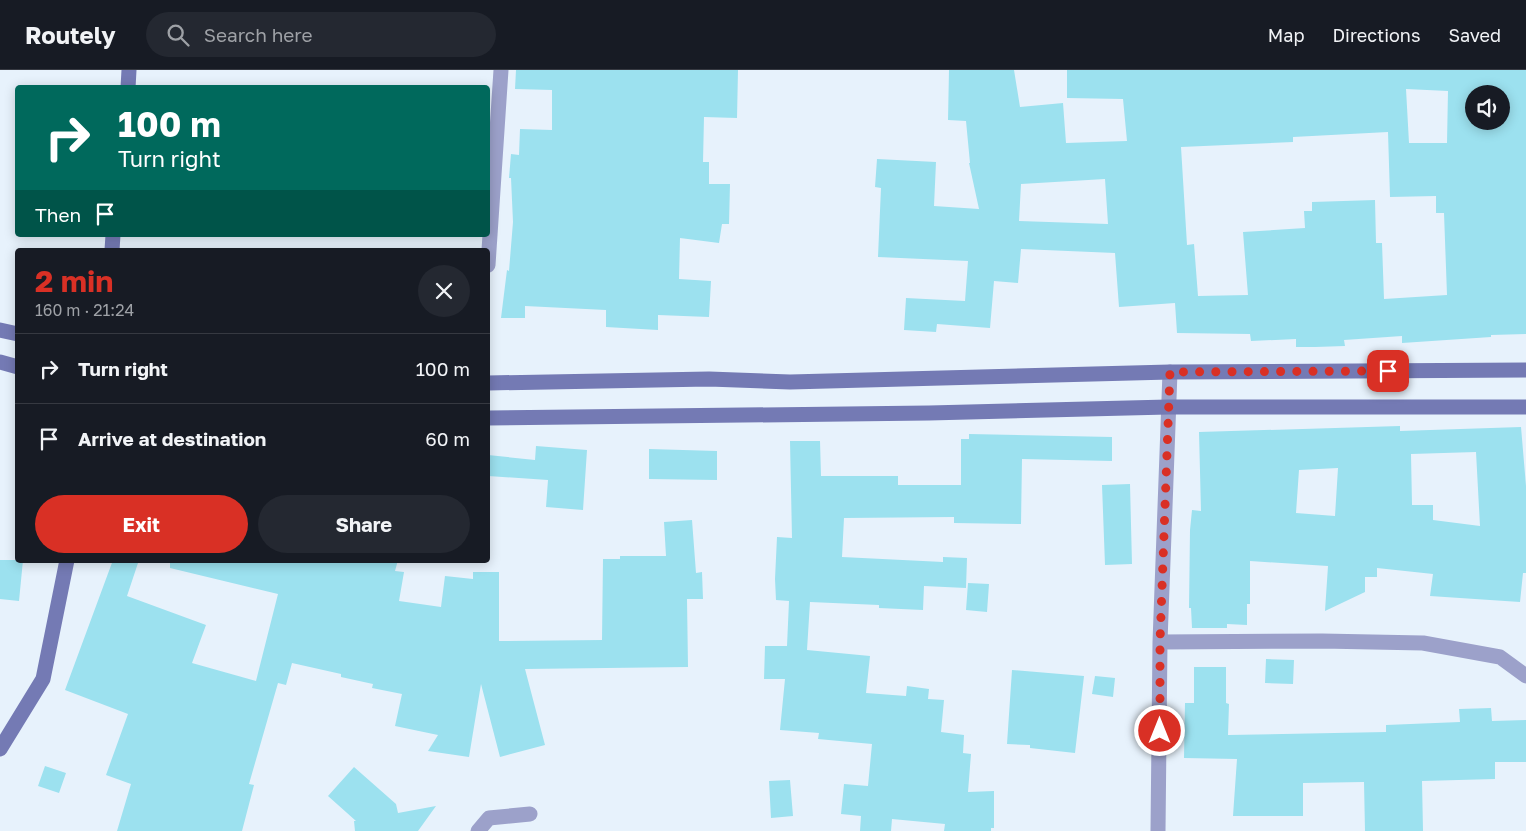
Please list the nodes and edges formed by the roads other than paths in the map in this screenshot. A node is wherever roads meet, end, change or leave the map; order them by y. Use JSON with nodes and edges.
{"nodes":[{"id":1,"x":129,"y":70,"type":"edge"},
{"id":2,"x":501,"y":70,"type":"edge"},
{"id":3,"x":128,"y":85,"type":"edge"},
{"id":4,"x":490,"y":236,"type":"edge"},
{"id":5,"x":0,"y":330,"type":"edge"},
{"id":6,"x":15,"y":333,"type":"edge"},
{"id":7,"x":0,"y":362,"type":"edge"},
{"id":8,"x":15,"y":366,"type":"edge"},
{"id":9,"x":1526,"y":370,"type":"edge"},
{"id":10,"x":1170,"y":372,"type":"junction"},
{"id":11,"x":490,"y":383,"type":"edge"},
{"id":12,"x":1168,"y":406,"type":"junction"},
{"id":13,"x":1526,"y":407,"type":"edge"},
{"id":14,"x":490,"y":418,"type":"edge"},
{"id":15,"x":67,"y":563,"type":"edge"},
{"id":16,"x":1160,"y":642,"type":"junction"},
{"id":17,"x":1526,"y":676,"type":"edge"},
{"id":18,"x":0,"y":749,"type":"edge"},
{"id":19,"x":530,"y":814,"type":"dead end"},
{"id":20,"x":478,"y":831,"type":"edge"},
{"id":21,"x":1158,"y":831,"type":"edge"}],
"edges":[{"from":1,"to":3,"type":"main road"},
{"from":2,"to":4,"type":"street"},
{"from":5,"to":6,"type":"main road"},
{"from":7,"to":8,"type":"main road"},
{"from":9,"to":10,"type":"main road"},
{"from":10,"to":11,"type":"main road"},
{"from":10,"to":12,"type":"street"},
{"from":12,"to":13,"type":"main road"},
{"from":12,"to":14,"type":"main road"},
{"from":12,"to":16,"type":"street"},
{"from":15,"to":18,"type":"main road"},
{"from":16,"to":17,"type":"street"},
{"from":16,"to":21,"type":"street"},
{"from":19,"to":20,"type":"street"}]}
